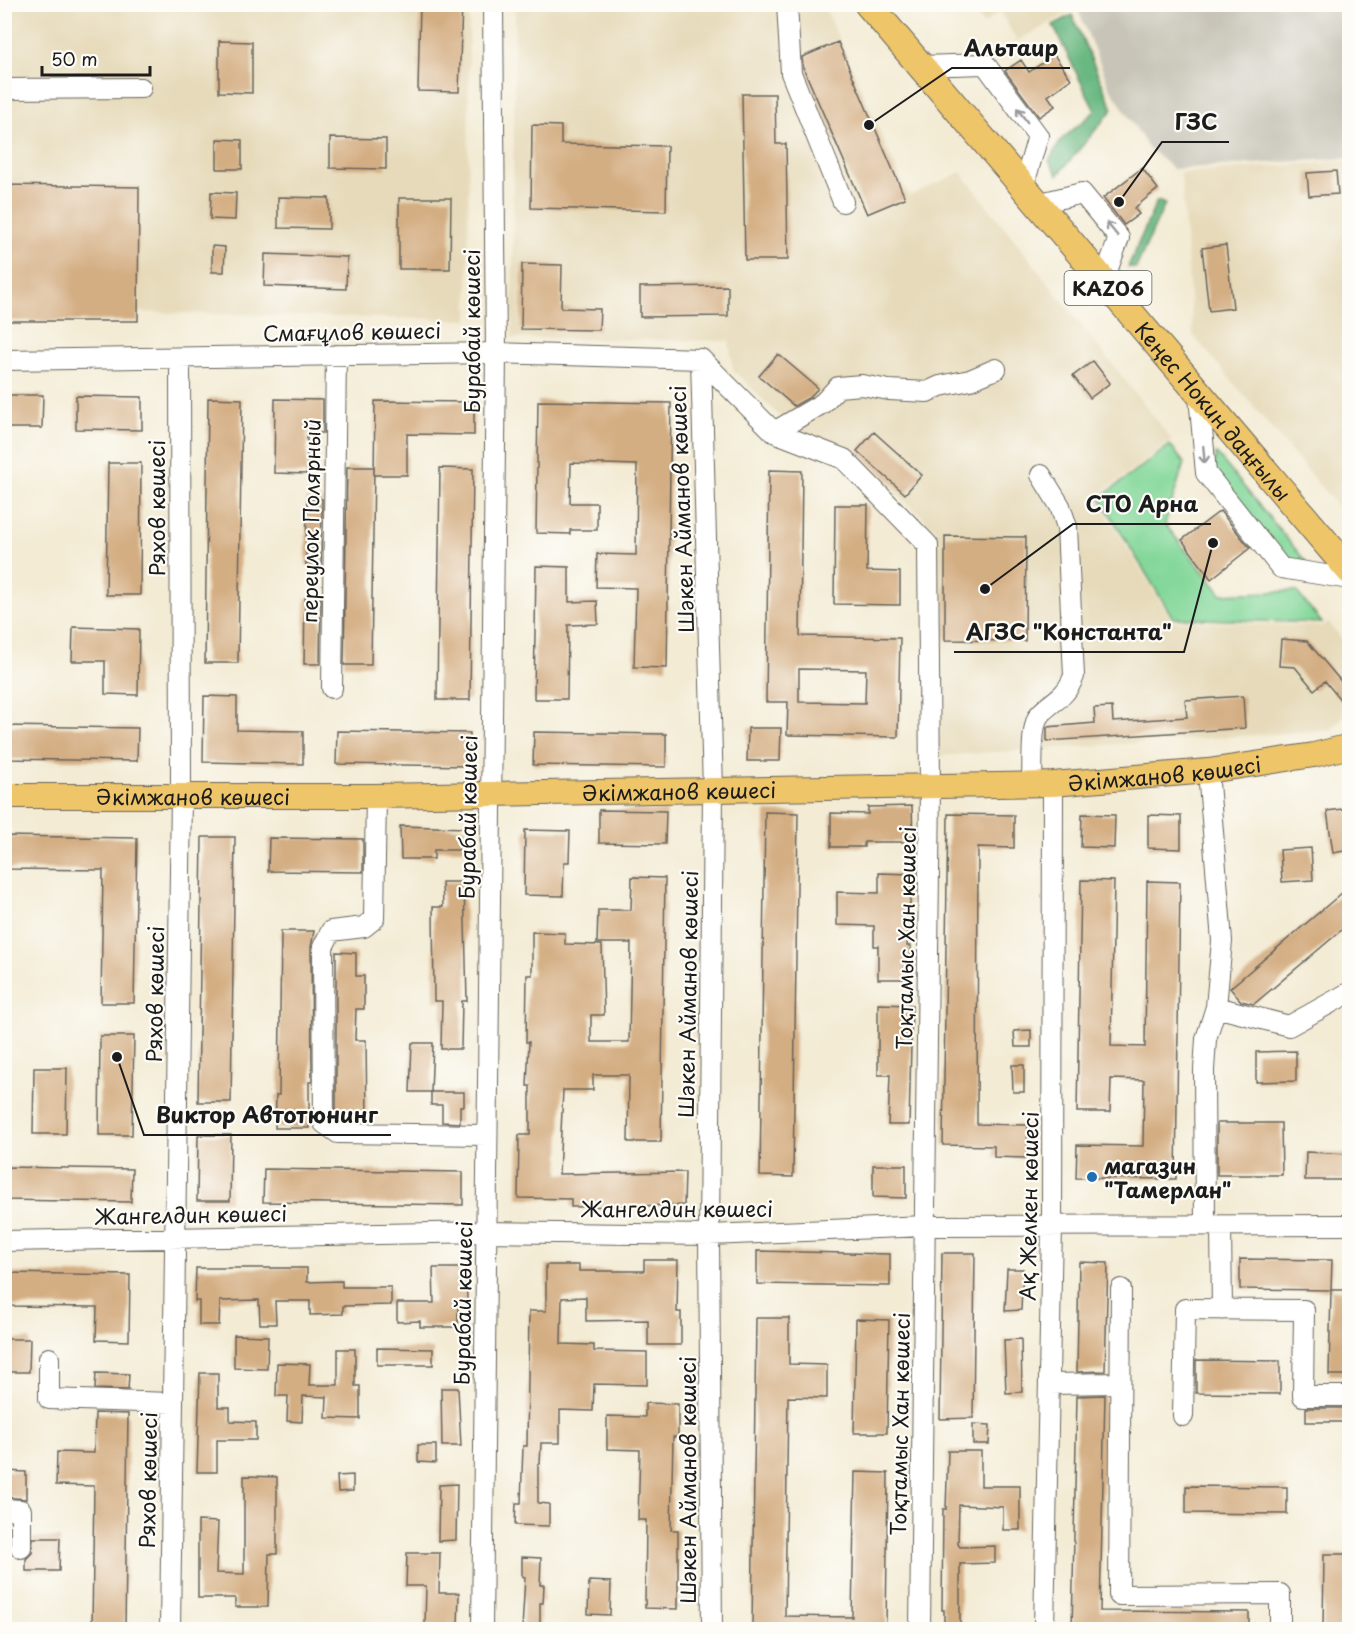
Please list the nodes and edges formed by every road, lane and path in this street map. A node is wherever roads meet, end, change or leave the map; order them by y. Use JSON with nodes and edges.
{"nodes":[{"id":1,"x":493,"y":4,"type":"edge"},
{"id":2,"x":787,"y":4,"type":"edge"},
{"id":3,"x":871,"y":5,"type":"edge"},
{"id":4,"x":920,"y":66,"type":"junction"},
{"id":5,"x":141,"y":88,"type":"dead end"},
{"id":6,"x":4,"y":89,"type":"edge"},
{"id":7,"x":1030,"y":196,"type":"junction"},
{"id":8,"x":843,"y":202,"type":"dead end"},
{"id":9,"x":1103,"y":282,"type":"junction"},
{"id":10,"x":496,"y":353,"type":"junction"},
{"id":11,"x":336,"y":355,"type":"junction"},
{"id":12,"x":180,"y":358,"type":"junction"},
{"id":13,"x":701,"y":359,"type":"junction"},
{"id":14,"x":4,"y":360,"type":"edge"},
{"id":15,"x":996,"y":369,"type":"dead end"},
{"id":16,"x":1200,"y":396,"type":"junction"},
{"id":17,"x":774,"y":432,"type":"junction"},
{"id":18,"x":1041,"y":475,"type":"dead end"},
{"id":19,"x":1350,"y":571,"type":"edge"},
{"id":20,"x":1350,"y":579,"type":"edge"},
{"id":21,"x":332,"y":688,"type":"dead end"},
{"id":22,"x":1350,"y":746,"type":"edge"},
{"id":23,"x":1208,"y":771,"type":"junction"},
{"id":24,"x":1043,"y":784,"type":"junction"},
{"id":25,"x":930,"y":786,"type":"junction"},
{"id":26,"x":713,"y":790,"type":"junction"},
{"id":27,"x":491,"y":793,"type":"junction"},
{"id":28,"x":180,"y":794,"type":"junction"},
{"id":29,"x":4,"y":796,"type":"edge"},
{"id":30,"x":376,"y":796,"type":"junction"},
{"id":31,"x":1350,"y":992,"type":"edge"},
{"id":32,"x":1216,"y":1007,"type":"junction"},
{"id":33,"x":487,"y":1135,"type":"junction"},
{"id":34,"x":926,"y":1226,"type":"junction"},
{"id":35,"x":1052,"y":1226,"type":"junction"},
{"id":36,"x":1213,"y":1226,"type":"junction"},
{"id":37,"x":1350,"y":1226,"type":"edge"},
{"id":38,"x":486,"y":1232,"type":"junction"},
{"id":39,"x":709,"y":1235,"type":"junction"},
{"id":40,"x":175,"y":1238,"type":"junction"},
{"id":41,"x":4,"y":1241,"type":"edge"},
{"id":42,"x":1121,"y":1289,"type":"dead end"},
{"id":43,"x":1222,"y":1310,"type":"junction"},
{"id":44,"x":50,"y":1358,"type":"dead end"},
{"id":45,"x":1120,"y":1383,"type":"junction"},
{"id":46,"x":1049,"y":1384,"type":"junction"},
{"id":47,"x":1350,"y":1396,"type":"edge"},
{"id":48,"x":172,"y":1403,"type":"junction"},
{"id":49,"x":1183,"y":1416,"type":"dead end"},
{"id":50,"x":4,"y":1509,"type":"edge"},
{"id":51,"x":21,"y":1548,"type":"dead end"},
{"id":52,"x":170,"y":1629,"type":"edge"},
{"id":53,"x":482,"y":1629,"type":"edge"},
{"id":54,"x":712,"y":1629,"type":"edge"},
{"id":55,"x":920,"y":1629,"type":"edge"},
{"id":56,"x":1044,"y":1629,"type":"edge"},
{"id":57,"x":1280,"y":1629,"type":"edge"}],
"edges":[{"from":1,"to":10,"type":"street","name":"Бурабай көшесі"},
{"from":2,"to":8,"type":"street"},
{"from":3,"to":4,"type":"highway","name":"Кеңес Нокин даңғылы","number":"KАZ06"},
{"from":4,"to":7,"type":"highway","name":"Кеңес Нокин даңғылы","number":"KАZ06"},
{"from":7,"to":4,"type":"street","one_way":true},
{"from":5,"to":6,"type":"street"},
{"from":7,"to":9,"type":"highway","name":"Кеңес Нокин даңғылы","number":"KАZ06"},
{"from":9,"to":7,"type":"street","one_way":true},
{"from":9,"to":16,"type":"highway","name":"Кеңес Нокин даңғылы","number":"KАZ06"},
{"from":10,"to":11,"type":"street","name":"Смағұлов көшесі"},
{"from":10,"to":13,"type":"street","name":"Смағұлов көшесі"},
{"from":10,"to":27,"type":"street","name":"Бурабай көшесі"},
{"from":11,"to":12,"type":"street","name":"Смағұлов көшесі"},
{"from":11,"to":21,"type":"street","name":"переулок Полярный"},
{"from":12,"to":14,"type":"street","name":"Смағұлов көшесі"},
{"from":12,"to":28,"type":"street","name":"Ряхов көшесі"},
{"from":13,"to":17,"type":"street","name":"Тоқтамыс Хан көшесі"},
{"from":13,"to":26,"type":"street","name":"Шәкен Айманов көшесі"},
{"from":15,"to":17,"type":"street"},
{"from":16,"to":19,"type":"highway","name":"Кеңес Нокин даңғылы","number":"KАZ06"},
{"from":16,"to":20,"type":"street","one_way":true},
{"from":17,"to":25,"type":"street","name":"Тоқтамыс Хан көшесі"},
{"from":18,"to":24,"type":"street","name":"Ақ Желкен көшесі"},
{"from":22,"to":23,"type":"main road","name":"Әкімжанов көшесі"},
{"from":23,"to":24,"type":"main road","name":"Әкімжанов көшесі"},
{"from":23,"to":32,"type":"street"},
{"from":24,"to":25,"type":"main road","name":"Әкімжанов көшесі"},
{"from":24,"to":35,"type":"street","name":"Ақ Желкен көшесі"},
{"from":25,"to":26,"type":"main road","name":"Әкімжанов көшесі"},
{"from":25,"to":34,"type":"street","name":"Тоқтамыс Хан көшесі"},
{"from":26,"to":27,"type":"main road","name":"Әкімжанов көшесі"},
{"from":26,"to":39,"type":"street","name":"Шәкен Айманов көшесі"},
{"from":27,"to":30,"type":"main road","name":"Әкімжанов көшесі"},
{"from":27,"to":33,"type":"street","name":"Бурабай көшесі"},
{"from":28,"to":29,"type":"main road","name":"Әкімжанов көшесі"},
{"from":28,"to":30,"type":"main road","name":"Әкімжанов көшесі"},
{"from":28,"to":40,"type":"street","name":"Ряхов көшесі"},
{"from":30,"to":33,"type":"street"},
{"from":31,"to":32,"type":"street"},
{"from":32,"to":36,"type":"street"},
{"from":33,"to":38,"type":"street","name":"Бурабай көшесі"},
{"from":34,"to":35,"type":"street","name":"Жангелдин көшесі"},
{"from":34,"to":39,"type":"street","name":"Жангелдин көшесі"},
{"from":34,"to":55,"type":"street","name":"Тоқтамыс Хан көшесі"},
{"from":35,"to":36,"type":"street","name":"Жангелдин көшесі"},
{"from":35,"to":46,"type":"street","name":"Ақ Желкен көшесі"},
{"from":36,"to":37,"type":"street","name":"Жангелдин көшесі"},
{"from":36,"to":43,"type":"street"},
{"from":38,"to":39,"type":"street","name":"Жангелдин көшесі"},
{"from":38,"to":40,"type":"street","name":"Жангелдин көшесі"},
{"from":38,"to":53,"type":"street","name":"Бурабай көшесі"},
{"from":39,"to":54,"type":"street","name":"Шәкен Айманов көшесі"},
{"from":40,"to":41,"type":"street","name":"Жангелдин көшесі"},
{"from":40,"to":48,"type":"street","name":"Ряхов көшесі"},
{"from":42,"to":45,"type":"street"},
{"from":43,"to":47,"type":"street"},
{"from":43,"to":49,"type":"street"},
{"from":44,"to":48,"type":"street"},
{"from":45,"to":46,"type":"street"},
{"from":45,"to":57,"type":"street"},
{"from":46,"to":56,"type":"street","name":"Ақ Желкен көшесі"},
{"from":48,"to":52,"type":"street","name":"Ряхов көшесі"},
{"from":50,"to":51,"type":"street"}]}
